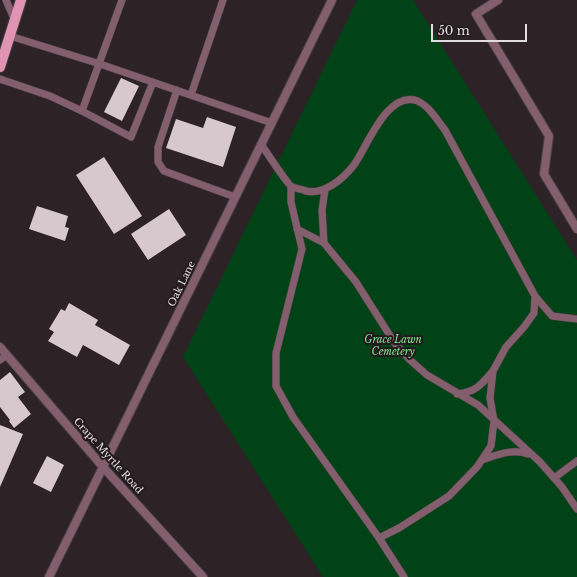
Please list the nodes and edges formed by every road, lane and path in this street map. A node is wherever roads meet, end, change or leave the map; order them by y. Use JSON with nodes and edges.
{"nodes":[{"id":1,"x":6,"y":0,"type":"edge"},
{"id":2,"x":21,"y":0,"type":"edge"},
{"id":3,"x":122,"y":0,"type":"edge"},
{"id":4,"x":223,"y":0,"type":"edge"},
{"id":5,"x":332,"y":0,"type":"edge"},
{"id":6,"x":498,"y":0,"type":"edge"},
{"id":7,"x":15,"y":21,"type":"junction"},
{"id":8,"x":10,"y":36,"type":"junction"},
{"id":9,"x":2,"y":55,"type":"edge"},
{"id":10,"x":100,"y":64,"type":"junction"},
{"id":11,"x":0,"y":67,"type":"edge"},
{"id":12,"x":0,"y":79,"type":"edge"},
{"id":13,"x":153,"y":82,"type":"junction"},
{"id":14,"x":177,"y":90,"type":"junction"},
{"id":15,"x":191,"y":95,"type":"junction"},
{"id":16,"x":82,"y":111,"type":"junction"},
{"id":17,"x":272,"y":123,"type":"junction"},
{"id":18,"x":261,"y":144,"type":"junction"},
{"id":19,"x":291,"y":186,"type":"junction"},
{"id":20,"x":325,"y":190,"type":"junction"},
{"id":21,"x":236,"y":197,"type":"junction"},
{"id":22,"x":298,"y":229,"type":"junction"},
{"id":23,"x":577,"y":229,"type":"edge"},
{"id":24,"x":324,"y":243,"type":"junction"},
{"id":25,"x":535,"y":296,"type":"junction"},
{"id":26,"x":577,"y":319,"type":"edge"},
{"id":27,"x":0,"y":347,"type":"edge"},
{"id":28,"x":3,"y":358,"type":"edge"},
{"id":29,"x":493,"y":371,"type":"junction"},
{"id":30,"x":457,"y":394,"type":"junction"},
{"id":31,"x":494,"y":421,"type":"junction"},
{"id":32,"x":534,"y":456,"type":"junction"},
{"id":33,"x":482,"y":460,"type":"junction"},
{"id":34,"x":577,"y":461,"type":"edge"},
{"id":35,"x":103,"y":467,"type":"junction"},
{"id":36,"x":554,"y":478,"type":"junction"},
{"id":37,"x":577,"y":509,"type":"edge"},
{"id":38,"x":379,"y":538,"type":"junction"},
{"id":39,"x":49,"y":577,"type":"edge"},
{"id":40,"x":204,"y":577,"type":"edge"},
{"id":41,"x":404,"y":577,"type":"edge"}],
"edges":[{"from":1,"to":7,"type":"lane"},
{"from":2,"to":7,"type":"main road"},
{"from":3,"to":10,"type":"lane"},
{"from":4,"to":15,"type":"lane"},
{"from":5,"to":17,"type":"street","name":"Oak Lane"},
{"from":6,"to":23,"type":"street"},
{"from":7,"to":8,"type":"main road"},
{"from":8,"to":9,"type":"main road"},
{"from":8,"to":10,"type":"lane"},
{"from":9,"to":11,"type":"main road"},
{"from":10,"to":13,"type":"lane"},
{"from":10,"to":16,"type":"lane"},
{"from":12,"to":16,"type":"lane"},
{"from":13,"to":14,"type":"lane"},
{"from":13,"to":16,"type":"lane"},
{"from":14,"to":15,"type":"lane"},
{"from":14,"to":21,"type":"lane"},
{"from":15,"to":17,"type":"lane"},
{"from":17,"to":18,"type":"street","name":"Oak Lane"},
{"from":18,"to":19,"type":"lane"},
{"from":18,"to":21,"type":"street","name":"Oak Lane"},
{"from":19,"to":20,"type":"lane"},
{"from":19,"to":22,"type":"lane"},
{"from":20,"to":24,"type":"lane"},
{"from":20,"to":25,"type":"lane"},
{"from":21,"to":35,"type":"street","name":"Oak Lane"},
{"from":22,"to":24,"type":"lane"},
{"from":22,"to":38,"type":"lane"},
{"from":24,"to":30,"type":"lane"},
{"from":25,"to":26,"type":"lane"},
{"from":25,"to":29,"type":"lane"},
{"from":27,"to":28,"type":"street","name":"Crape Myrtle Road"},
{"from":28,"to":35,"type":"street","name":"Crape Myrtle Road"},
{"from":29,"to":30,"type":"lane"},
{"from":29,"to":31,"type":"lane"},
{"from":30,"to":31,"type":"lane"},
{"from":31,"to":32,"type":"lane"},
{"from":31,"to":33,"type":"lane"},
{"from":32,"to":33,"type":"lane"},
{"from":32,"to":36,"type":"lane"},
{"from":33,"to":38,"type":"lane"},
{"from":34,"to":36,"type":"lane"},
{"from":35,"to":39,"type":"street","name":"Oak Lane"},
{"from":35,"to":40,"type":"street","name":"Crape Myrtle Road"},
{"from":36,"to":37,"type":"lane"},
{"from":38,"to":41,"type":"lane"}]}
